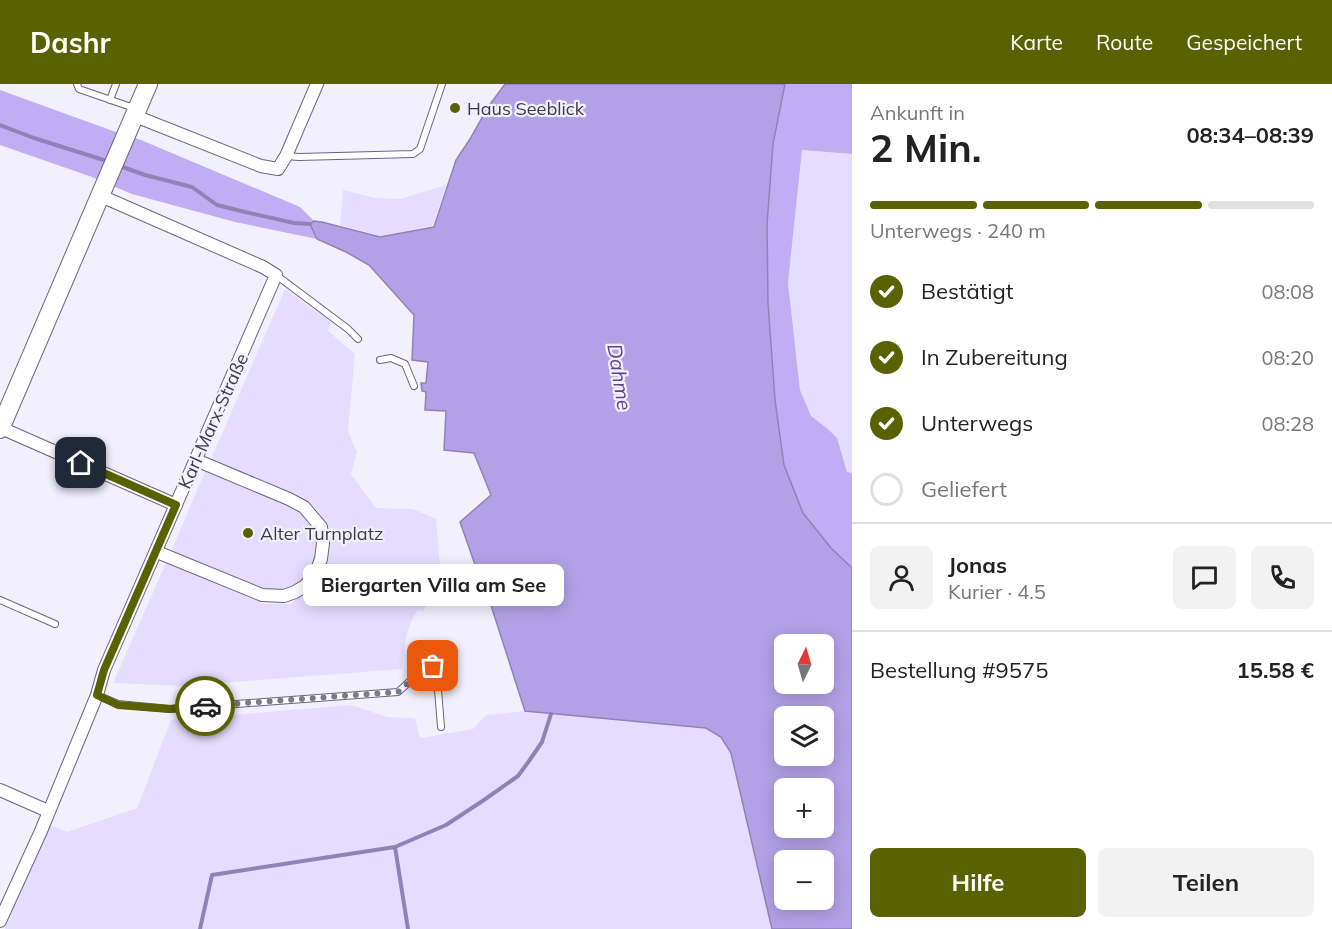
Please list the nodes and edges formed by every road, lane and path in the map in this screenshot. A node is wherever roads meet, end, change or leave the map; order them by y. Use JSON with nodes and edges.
{"nodes":[{"id":1,"x":77,"y":84,"type":"edge"},
{"id":2,"x":116,"y":84,"type":"edge"},
{"id":3,"x":148,"y":84,"type":"edge"},
{"id":4,"x":317,"y":84,"type":"edge"},
{"id":5,"x":442,"y":84,"type":"edge"},
{"id":6,"x":110,"y":100,"type":"junction"},
{"id":7,"x":134,"y":119,"type":"junction"},
{"id":8,"x":286,"y":156,"type":"junction"},
{"id":9,"x":103,"y":191,"type":"junction"},
{"id":10,"x":276,"y":275,"type":"junction"},
{"id":11,"x":358,"y":339,"type":"dead end"},
{"id":12,"x":380,"y":360,"type":"dead end"},
{"id":13,"x":414,"y":386,"type":"dead end"},
{"id":14,"x":0,"y":429,"type":"edge"},
{"id":15,"x":196,"y":460,"type":"junction"},
{"id":16,"x":176,"y":505,"type":"junction"},
{"id":17,"x":157,"y":552,"type":"junction"},
{"id":18,"x":0,"y":600,"type":"edge"},
{"id":19,"x":55,"y":624,"type":"dead end"},
{"id":20,"x":97,"y":695,"type":"junction"},
{"id":21,"x":441,"y":727,"type":"dead end"},
{"id":22,"x":0,"y":790,"type":"edge"},
{"id":23,"x":48,"y":811,"type":"junction"},
{"id":24,"x":0,"y":921,"type":"edge"}],
"edges":[{"from":1,"to":6,"type":"lane"},
{"from":2,"to":6,"type":"lane"},
{"from":3,"to":7,"type":"main road"},
{"from":4,"to":8,"type":"street"},
{"from":5,"to":8,"type":"lane"},
{"from":6,"to":7,"type":"lane"},
{"from":7,"to":8,"type":"street"},
{"from":7,"to":9,"type":"main road"},
{"from":9,"to":10,"type":"street"},
{"from":9,"to":14,"type":"main road"},
{"from":10,"to":11,"type":"lane"},
{"from":10,"to":15,"type":"street","name":"Karl-Marx-Straße"},
{"from":12,"to":13,"type":"lane"},
{"from":14,"to":16,"type":"street"},
{"from":15,"to":16,"type":"street","name":"Karl-Marx-Straße"},
{"from":15,"to":17,"type":"street"},
{"from":16,"to":17,"type":"street","name":"Karl-Marx-Straße"},
{"from":17,"to":20,"type":"street","name":"Karl-Marx-Straße"},
{"from":18,"to":19,"type":"lane"},
{"from":20,"to":21,"type":"lane"},
{"from":20,"to":23,"type":"street","name":"Karl-Marx-Straße"},
{"from":22,"to":23,"type":"street"},
{"from":23,"to":24,"type":"street","name":"Karl-Marx-Straße"}]}
